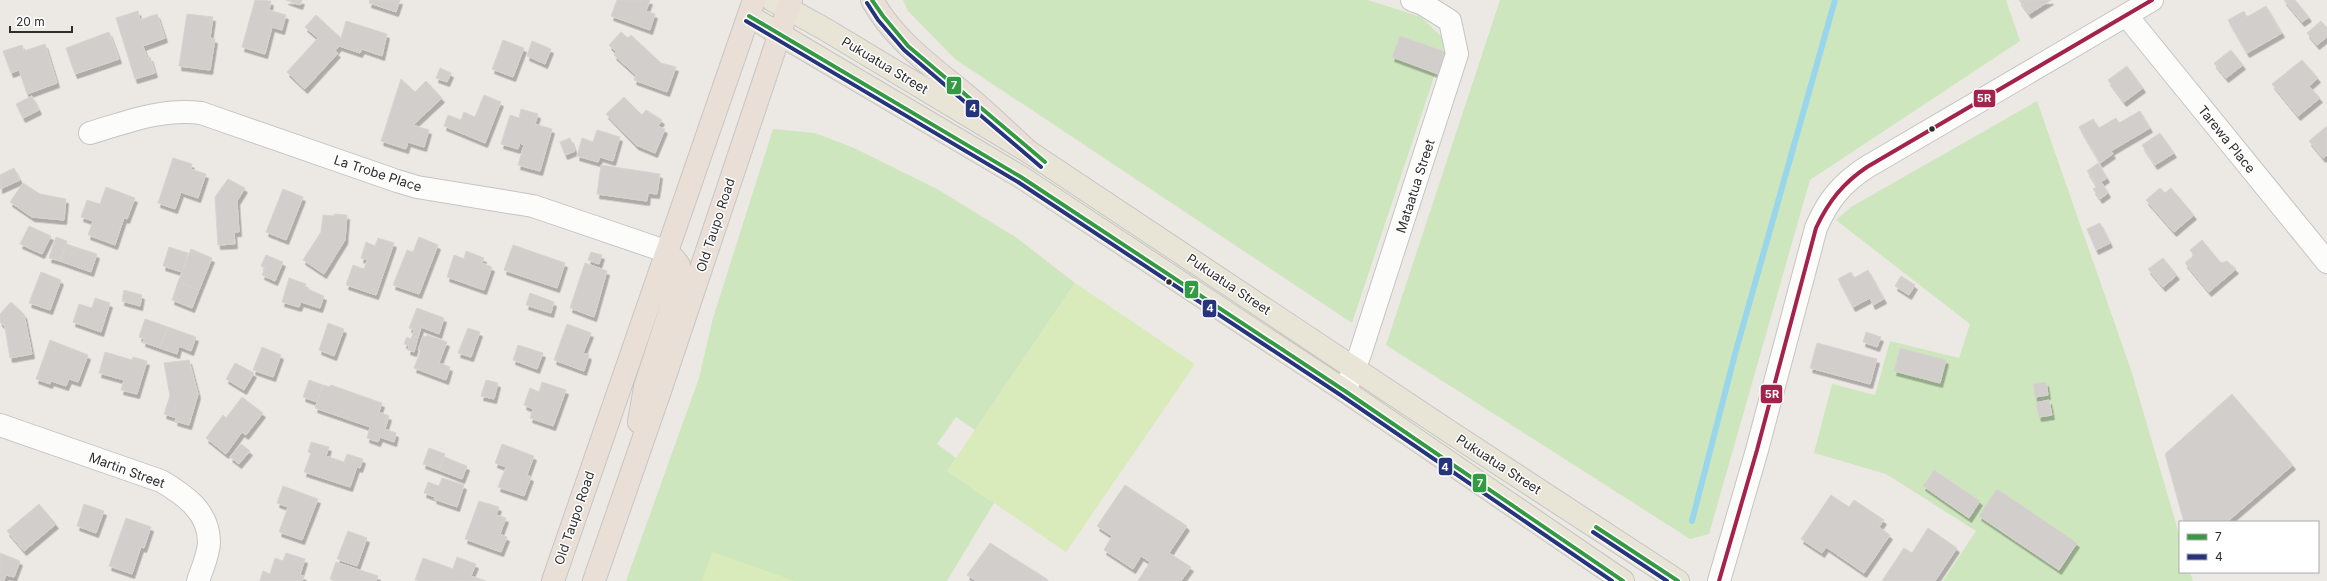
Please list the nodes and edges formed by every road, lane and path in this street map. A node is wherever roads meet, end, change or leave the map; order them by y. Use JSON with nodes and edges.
{"nodes":[{"id":1,"x":872,"y":0,"type":"edge"},
{"id":2,"x":1412,"y":0,"type":"edge"},
{"id":3,"x":2152,"y":0,"type":"edge"},
{"id":4,"x":783,"y":3,"type":"edge"},
{"id":5,"x":751,"y":8,"type":"edge"},
{"id":6,"x":2126,"y":15,"type":"junction"},
{"id":7,"x":779,"y":34,"type":"junction"},
{"id":8,"x":90,"y":133,"type":"dead end"},
{"id":9,"x":1029,"y":152,"type":"junction"},
{"id":10,"x":668,"y":252,"type":"junction"},
{"id":11,"x":2327,"y":262,"type":"edge"},
{"id":12,"x":1355,"y":368,"type":"junction"},
{"id":13,"x":1345,"y":391,"type":"junction"},
{"id":14,"x":0,"y":425,"type":"edge"},
{"id":15,"x":640,"y":450,"type":"junction"},
{"id":16,"x":198,"y":581,"type":"edge"},
{"id":17,"x":553,"y":581,"type":"edge"},
{"id":18,"x":594,"y":581,"type":"edge"},
{"id":19,"x":1623,"y":581,"type":"edge"},
{"id":20,"x":1678,"y":581,"type":"edge"},
{"id":21,"x":1719,"y":581,"type":"edge"}],
"edges":[{"from":1,"to":9,"type":"highway"},
{"from":2,"to":12,"type":"street","name":"Mataatua Street"},
{"from":3,"to":6,"type":"street"},
{"from":4,"to":7,"type":"highway","name":"Old Taupo Road"},
{"from":4,"to":9,"type":"main road","name":"Pukuatua Street"},
{"from":5,"to":7,"type":"main road","name":"Pukuatua Street"},
{"from":5,"to":10,"type":"highway","name":"Old Taupo Road"},
{"from":6,"to":11,"type":"street","name":"Tarewa Place"},
{"from":6,"to":21,"type":"street"},
{"from":7,"to":13,"type":"main road","name":"Pukuatua Street"},
{"from":7,"to":15,"type":"highway","name":"Old Taupo Road"},
{"from":8,"to":10,"type":"street","name":"La Trobe Place"},
{"from":9,"to":12,"type":"main road","name":"Pukuatua Street"},
{"from":10,"to":15,"type":"highway","name":"Old Taupo Road"},
{"from":10,"to":17,"type":"highway","name":"Old Taupo Road"},
{"from":12,"to":13,"type":"street","name":"Mataatua Street"},
{"from":12,"to":20,"type":"main road","name":"Pukuatua Street"},
{"from":13,"to":19,"type":"main road","name":"Pukuatua Street"},
{"from":14,"to":16,"type":"street","name":"Martin Street"},
{"from":15,"to":18,"type":"highway","name":"Old Taupo Road"}]}
